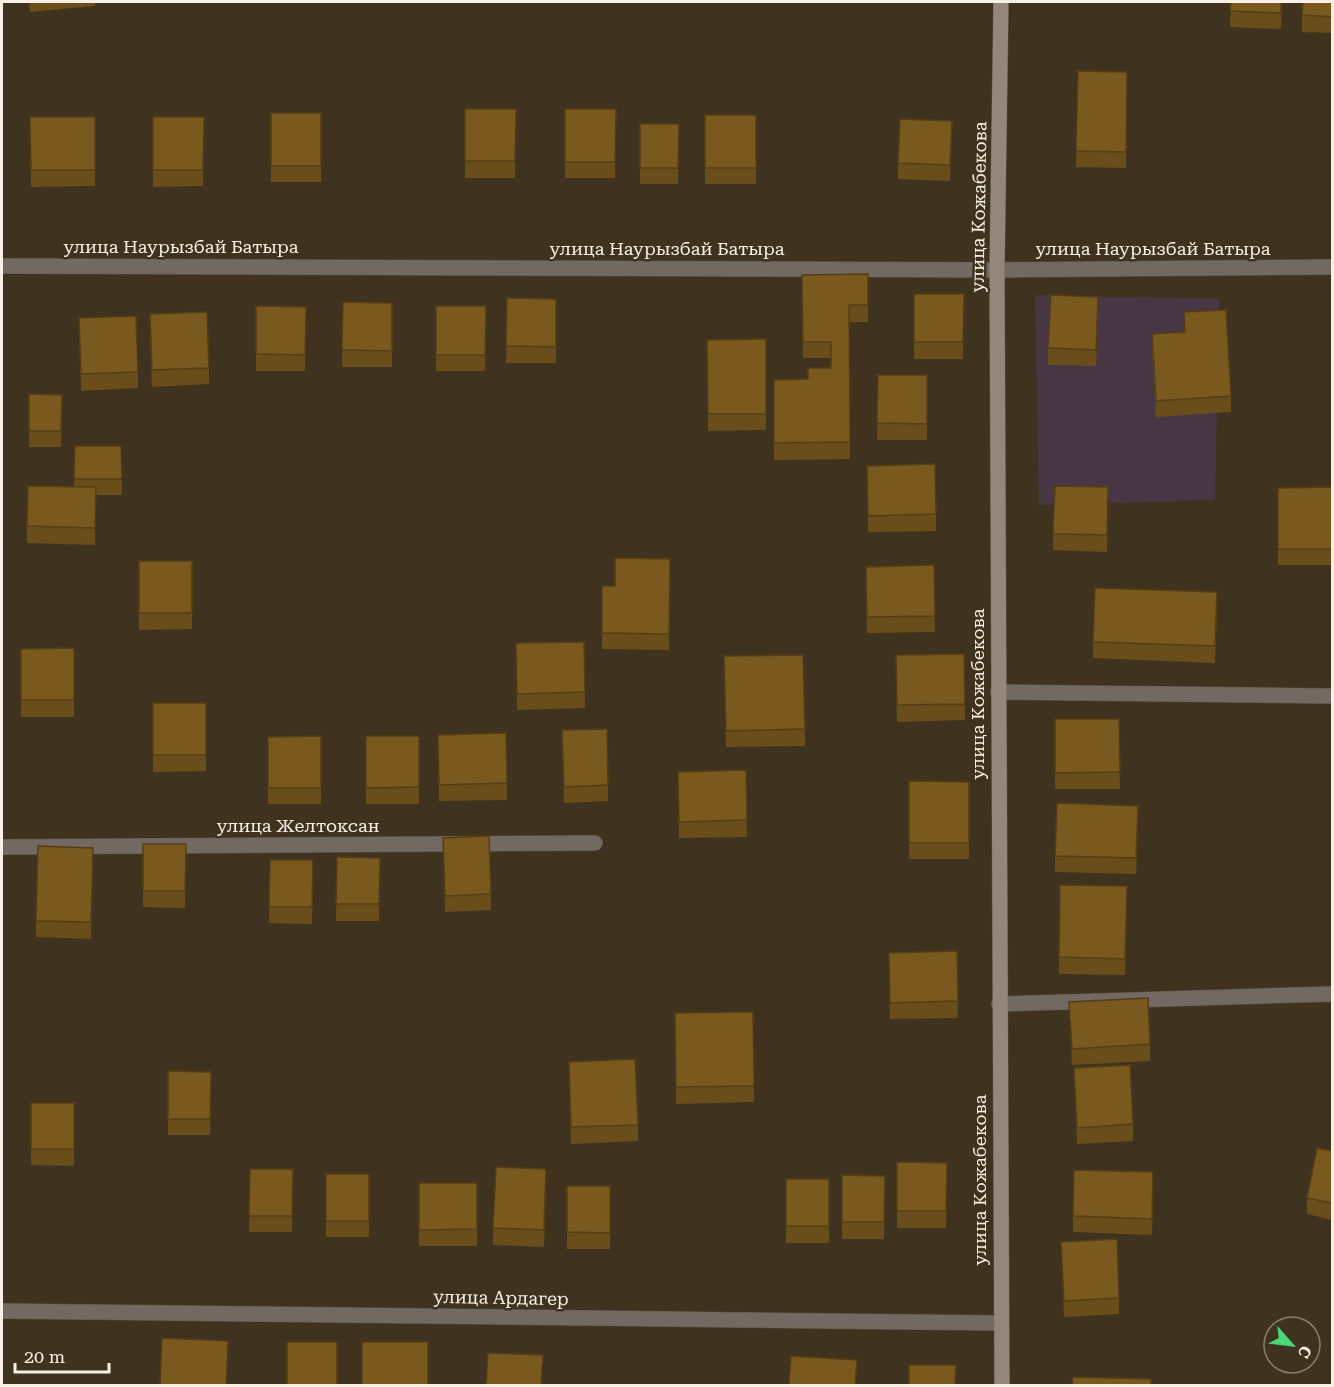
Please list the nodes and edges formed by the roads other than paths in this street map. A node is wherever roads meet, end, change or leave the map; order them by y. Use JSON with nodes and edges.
{"nodes":[{"id":1,"x":1001,"y":2,"type":"edge"},
{"id":2,"x":2,"y":266,"type":"edge"},
{"id":3,"x":1332,"y":267,"type":"edge"},
{"id":4,"x":997,"y":270,"type":"junction"},
{"id":5,"x":998,"y":692,"type":"junction"},
{"id":6,"x":1332,"y":696,"type":"edge"},
{"id":7,"x":596,"y":843,"type":"dead end"},
{"id":8,"x":2,"y":847,"type":"edge"},
{"id":9,"x":1332,"y":994,"type":"edge"},
{"id":10,"x":999,"y":1004,"type":"junction"},
{"id":11,"x":2,"y":1311,"type":"edge"},
{"id":12,"x":1000,"y":1323,"type":"junction"},
{"id":13,"x":1002,"y":1386,"type":"edge"}],
"edges":[{"from":1,"to":4,"type":"main road","name":"улица Кожабекова"},
{"from":2,"to":4,"type":"street","name":"улица Наурызбай Батыра"},
{"from":3,"to":4,"type":"street","name":"улица Наурызбай Батыра"},
{"from":4,"to":5,"type":"main road","name":"улица Кожабекова"},
{"from":5,"to":6,"type":"street"},
{"from":5,"to":10,"type":"main road","name":"улица Кожабекова"},
{"from":7,"to":8,"type":"street","name":"улица Желтоксан"},
{"from":9,"to":10,"type":"street"},
{"from":10,"to":12,"type":"main road","name":"улица Кожабекова"},
{"from":11,"to":12,"type":"street","name":"улица Ардагер"},
{"from":12,"to":13,"type":"main road","name":"улица Кожабекова"}]}
